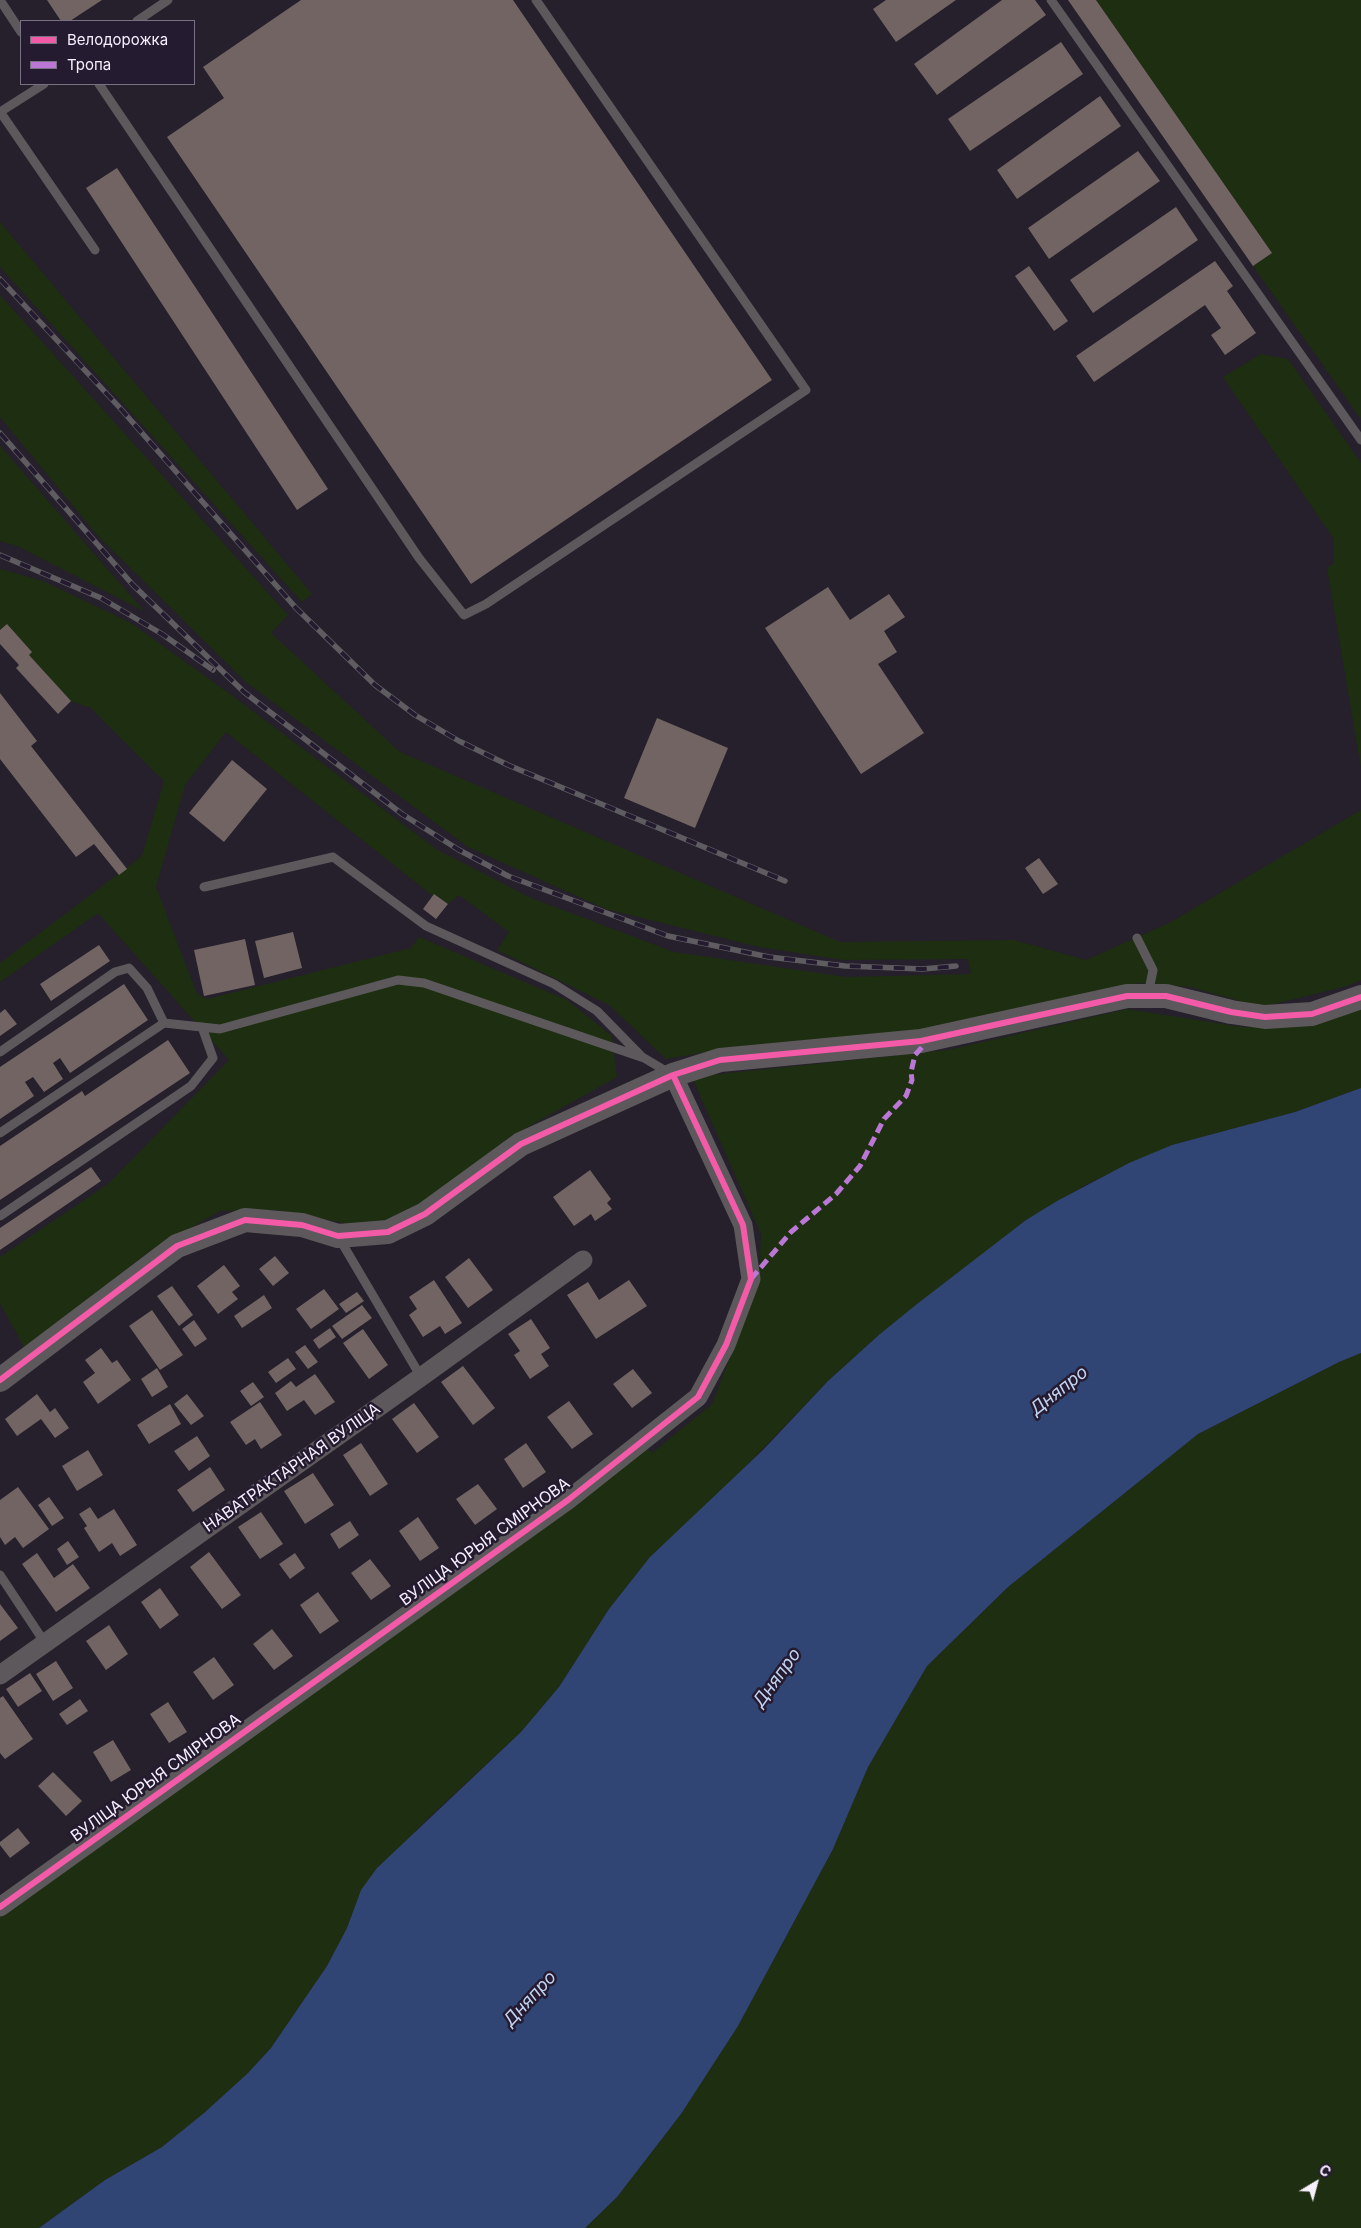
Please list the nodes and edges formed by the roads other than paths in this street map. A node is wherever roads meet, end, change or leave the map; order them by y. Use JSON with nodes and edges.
{"nodes":[{"id":1,"x":0,"y":0,"type":"edge"},
{"id":2,"x":168,"y":0,"type":"edge"},
{"id":3,"x":536,"y":0,"type":"edge"},
{"id":4,"x":1051,"y":0,"type":"edge"},
{"id":5,"x":138,"y":20,"type":"edge"},
{"id":6,"x":20,"y":30,"type":"edge"},
{"id":7,"x":42,"y":85,"type":"edge"},
{"id":8,"x":100,"y":85,"type":"edge"},
{"id":9,"x":0,"y":113,"type":"edge"},
{"id":10,"x":95,"y":250,"type":"dead end"},
{"id":11,"x":1361,"y":440,"type":"edge"},
{"id":12,"x":204,"y":887,"type":"dead end"},
{"id":13,"x":1137,"y":938,"type":"dead end"},
{"id":14,"x":1148,"y":996,"type":"junction"},
{"id":15,"x":1361,"y":997,"type":"edge"},
{"id":16,"x":164,"y":1023,"type":"junction"},
{"id":17,"x":202,"y":1026,"type":"junction"},
{"id":18,"x":0,"y":1052,"type":"edge"},
{"id":19,"x":644,"y":1058,"type":"junction"},
{"id":20,"x":673,"y":1075,"type":"junction"},
{"id":21,"x":0,"y":1133,"type":"edge"},
{"id":22,"x":0,"y":1216,"type":"edge"},
{"id":23,"x":338,"y":1236,"type":"junction"},
{"id":24,"x":583,"y":1260,"type":"dead end"},
{"id":25,"x":421,"y":1377,"type":"junction"},
{"id":26,"x":0,"y":1380,"type":"edge"},
{"id":27,"x":0,"y":1575,"type":"edge"},
{"id":28,"x":45,"y":1642,"type":"junction"},
{"id":29,"x":0,"y":1674,"type":"edge"},
{"id":30,"x":0,"y":1907,"type":"edge"}],
"edges":[{"from":1,"to":6,"type":"lane"},
{"from":2,"to":5,"type":"lane"},
{"from":3,"to":8,"type":"lane"},
{"from":4,"to":11,"type":"lane"},
{"from":7,"to":9,"type":"lane"},
{"from":9,"to":10,"type":"lane"},
{"from":12,"to":19,"type":"lane"},
{"from":13,"to":14,"type":"lane"},
{"from":14,"to":15,"type":"street"},
{"from":14,"to":20,"type":"street"},
{"from":16,"to":17,"type":"lane"},
{"from":16,"to":18,"type":"lane"},
{"from":16,"to":21,"type":"lane"},
{"from":17,"to":19,"type":"lane"},
{"from":17,"to":22,"type":"lane"},
{"from":19,"to":20,"type":"lane"},
{"from":20,"to":23,"type":"street"},
{"from":20,"to":30,"type":"street","name":"ВУЛІЦА ЮРЫЯ СМІРНОВА"},
{"from":23,"to":25,"type":"lane"},
{"from":23,"to":26,"type":"street"},
{"from":24,"to":25,"type":"street","name":"НАВАТРАКТАРНАЯ ВУЛІЦА"},
{"from":25,"to":28,"type":"street","name":"НАВАТРАКТАРНАЯ ВУЛІЦА"},
{"from":27,"to":28,"type":"lane"},
{"from":28,"to":29,"type":"street","name":"НАВАТРАКТАРНАЯ ВУЛІЦА"}]}
